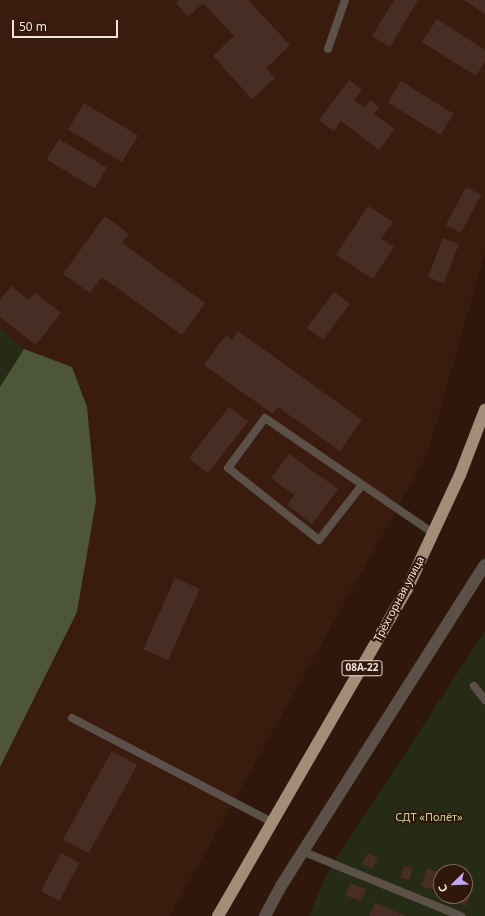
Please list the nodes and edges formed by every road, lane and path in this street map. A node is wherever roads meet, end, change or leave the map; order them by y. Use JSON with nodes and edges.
{"nodes":[{"id":1,"x":345,"y":0,"type":"edge"},
{"id":2,"x":328,"y":48,"type":"dead end"},
{"id":3,"x":485,"y":410,"type":"edge"},
{"id":4,"x":362,"y":485,"type":"junction"},
{"id":5,"x":433,"y":533,"type":"junction"},
{"id":6,"x":485,"y":565,"type":"edge"},
{"id":7,"x":474,"y":686,"type":"dead end"},
{"id":8,"x":485,"y":700,"type":"edge"},
{"id":9,"x":72,"y":718,"type":"dead end"},
{"id":10,"x":272,"y":822,"type":"junction"},
{"id":11,"x":304,"y":852,"type":"junction"},
{"id":12,"x":218,"y":916,"type":"edge"},
{"id":13,"x":265,"y":916,"type":"edge"},
{"id":14,"x":462,"y":916,"type":"edge"}],
"edges":[{"from":1,"to":2,"type":"lane"},
{"from":3,"to":5,"type":"highway","name":"Трёхгорная улица","number":"08А-22"},
{"from":4,"to":4,"type":"lane"},
{"from":4,"to":5,"type":"lane"},
{"from":5,"to":10,"type":"highway","name":"Трёхгорная улица","number":"08А-22"},
{"from":6,"to":11,"type":"street"},
{"from":7,"to":8,"type":"lane"},
{"from":9,"to":10,"type":"lane"},
{"from":10,"to":12,"type":"highway","name":"Трёхгорная улица","number":"08А-22"},
{"from":11,"to":13,"type":"street"},
{"from":11,"to":14,"type":"lane"}]}
